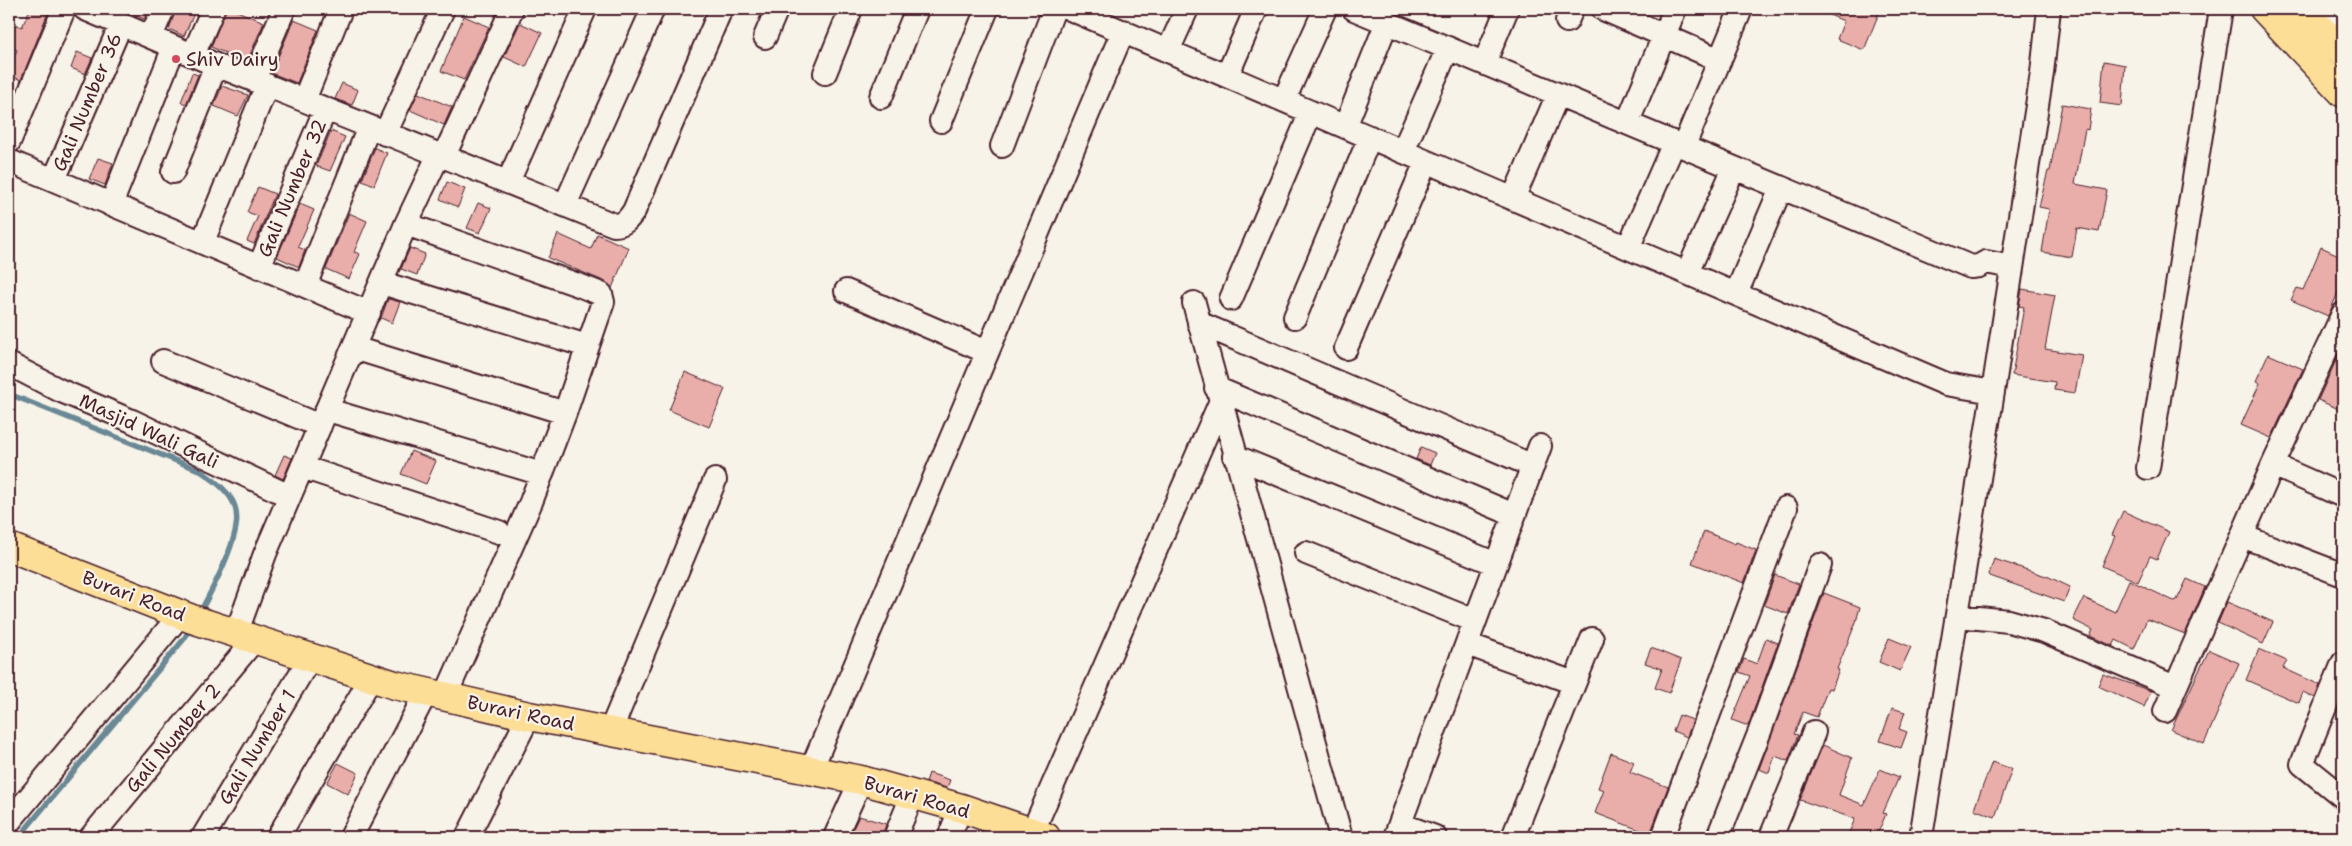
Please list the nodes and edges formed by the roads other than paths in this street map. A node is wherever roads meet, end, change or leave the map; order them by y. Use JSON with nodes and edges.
{"nodes":[{"id":1,"x":64,"y":9,"type":"edge"},
{"id":2,"x":88,"y":9,"type":"edge"},
{"id":3,"x":163,"y":9,"type":"edge"},
{"id":4,"x":213,"y":9,"type":"edge"},
{"id":5,"x":284,"y":9,"type":"edge"},
{"id":6,"x":341,"y":9,"type":"edge"},
{"id":7,"x":443,"y":9,"type":"edge"},
{"id":8,"x":512,"y":9,"type":"edge"},
{"id":9,"x":585,"y":9,"type":"edge"},
{"id":10,"x":653,"y":9,"type":"edge"},
{"id":11,"x":721,"y":9,"type":"edge"},
{"id":12,"x":777,"y":9,"type":"edge"},
{"id":13,"x":850,"y":9,"type":"edge"},
{"id":14,"x":917,"y":9,"type":"edge"},
{"id":15,"x":987,"y":9,"type":"edge"},
{"id":16,"x":1054,"y":9,"type":"edge"},
{"id":17,"x":1070,"y":9,"type":"edge"},
{"id":18,"x":1187,"y":9,"type":"edge"},
{"id":19,"x":1256,"y":9,"type":"edge"},
{"id":20,"x":1325,"y":9,"type":"edge"},
{"id":21,"x":1354,"y":9,"type":"edge"},
{"id":22,"x":1507,"y":9,"type":"edge"},
{"id":23,"x":1603,"y":9,"type":"edge"},
{"id":24,"x":1674,"y":9,"type":"edge"},
{"id":25,"x":1741,"y":9,"type":"edge"},
{"id":26,"x":2049,"y":9,"type":"edge"},
{"id":27,"x":2221,"y":9,"type":"edge"},
{"id":28,"x":2264,"y":9,"type":"edge"},
{"id":29,"x":2301,"y":9,"type":"edge"},
{"id":30,"x":1394,"y":14,"type":"edge"},
{"id":31,"x":2329,"y":20,"type":"edge"},
{"id":32,"x":120,"y":24,"type":"junction"},
{"id":33,"x":1123,"y":31,"type":"junction"},
{"id":34,"x":1663,"y":35,"type":"junction"},
{"id":35,"x":151,"y":37,"type":"junction"},
{"id":36,"x":765,"y":37,"type":"dead end"},
{"id":37,"x":1448,"y":48,"type":"junction"},
{"id":38,"x":184,"y":51,"type":"junction"},
{"id":39,"x":1168,"y":51,"type":"junction"},
{"id":40,"x":1489,"y":52,"type":"junction"},
{"id":41,"x":2343,"y":52,"type":"edge"},
{"id":42,"x":1720,"y":60,"type":"junction"},
{"id":43,"x":216,"y":65,"type":"junction"},
{"id":44,"x":825,"y":74,"type":"dead end"},
{"id":45,"x":1227,"y":76,"type":"junction"},
{"id":46,"x":260,"y":83,"type":"junction"},
{"id":47,"x":2343,"y":93,"type":"edge"},
{"id":48,"x":1558,"y":94,"type":"junction"},
{"id":49,"x":881,"y":97,"type":"dead end"},
{"id":50,"x":304,"y":100,"type":"junction"},
{"id":51,"x":1284,"y":100,"type":"junction"},
{"id":52,"x":325,"y":110,"type":"junction"},
{"id":53,"x":1311,"y":112,"type":"junction"},
{"id":54,"x":1632,"y":112,"type":"junction"},
{"id":55,"x":941,"y":121,"type":"dead end"},
{"id":56,"x":1345,"y":126,"type":"junction"},
{"id":57,"x":377,"y":130,"type":"junction"},
{"id":58,"x":1370,"y":137,"type":"junction"},
{"id":59,"x":1681,"y":139,"type":"junction"},
{"id":60,"x":9,"y":142,"type":"edge"},
{"id":61,"x":1002,"y":146,"type":"dead end"},
{"id":62,"x":1403,"y":151,"type":"junction"},
{"id":63,"x":442,"y":155,"type":"junction"},
{"id":64,"x":9,"y":161,"type":"edge"},
{"id":65,"x":1426,"y":162,"type":"junction"},
{"id":66,"x":1734,"y":168,"type":"junction"},
{"id":67,"x":173,"y":172,"type":"dead end"},
{"id":68,"x":54,"y":180,"type":"junction"},
{"id":69,"x":508,"y":182,"type":"junction"},
{"id":70,"x":1781,"y":188,"type":"junction"},
{"id":71,"x":1514,"y":199,"type":"junction"},
{"id":72,"x":111,"y":204,"type":"junction"},
{"id":73,"x":565,"y":205,"type":"junction"},
{"id":74,"x":406,"y":224,"type":"junction"},
{"id":75,"x":206,"y":234,"type":"dead end"},
{"id":76,"x":1628,"y":248,"type":"junction"},
{"id":77,"x":1998,"y":264,"type":"junction"},
{"id":78,"x":258,"y":267,"type":"junction"},
{"id":79,"x":1687,"y":273,"type":"junction"},
{"id":80,"x":382,"y":283,"type":"junction"},
{"id":81,"x":305,"y":286,"type":"junction"},
{"id":82,"x":846,"y":292,"type":"dead end"},
{"id":83,"x":1736,"y":294,"type":"junction"},
{"id":84,"x":1231,"y":299,"type":"dead end"},
{"id":85,"x":369,"y":313,"type":"junction"},
{"id":86,"x":2343,"y":314,"type":"edge"},
{"id":87,"x":1294,"y":317,"type":"dead end"},
{"id":88,"x":587,"y":346,"type":"junction"},
{"id":89,"x":354,"y":348,"type":"junction"},
{"id":90,"x":1346,"y":348,"type":"dead end"},
{"id":91,"x":987,"y":352,"type":"junction"},
{"id":92,"x":163,"y":361,"type":"dead end"},
{"id":93,"x":9,"y":364,"type":"edge"},
{"id":94,"x":1983,"y":391,"type":"junction"},
{"id":95,"x":1218,"y":395,"type":"junction"},
{"id":96,"x":565,"y":413,"type":"junction"},
{"id":97,"x":324,"y":418,"type":"junction"},
{"id":98,"x":1234,"y":456,"type":"junction"},
{"id":99,"x":2273,"y":465,"type":"junction"},
{"id":100,"x":302,"y":467,"type":"junction"},
{"id":101,"x":2148,"y":468,"type":"dead end"},
{"id":102,"x":542,"y":474,"type":"junction"},
{"id":103,"x":715,"y":480,"type":"dead end"},
{"id":104,"x":289,"y":496,"type":"junction"},
{"id":105,"x":2343,"y":496,"type":"edge"},
{"id":106,"x":1786,"y":508,"type":"dead end"},
{"id":107,"x":1514,"y":515,"type":"junction"},
{"id":108,"x":499,"y":532,"type":"dead end"},
{"id":109,"x":2242,"y":536,"type":"junction"},
{"id":110,"x":9,"y":547,"type":"edge"},
{"id":111,"x":1306,"y":553,"type":"dead end"},
{"id":112,"x":1496,"y":564,"type":"junction"},
{"id":113,"x":1820,"y":565,"type":"dead end"},
{"id":114,"x":2343,"y":575,"type":"edge"},
{"id":115,"x":1958,"y":616,"type":"junction"},
{"id":116,"x":1475,"y":621,"type":"junction"},
{"id":117,"x":216,"y":627,"type":"junction"},
{"id":118,"x":1592,"y":639,"type":"dead end"},
{"id":119,"x":1467,"y":644,"type":"junction"},
{"id":120,"x":310,"y":658,"type":"junction"},
{"id":121,"x":2343,"y":663,"type":"edge"},
{"id":122,"x":371,"y":678,"type":"junction"},
{"id":123,"x":1574,"y":683,"type":"junction"},
{"id":124,"x":2175,"y":687,"type":"junction"},
{"id":125,"x":435,"y":695,"type":"junction"},
{"id":126,"x":2165,"y":711,"type":"dead end"},
{"id":127,"x":529,"y":716,"type":"junction"},
{"id":128,"x":610,"y":732,"type":"junction"},
{"id":129,"x":1814,"y":732,"type":"dead end"},
{"id":130,"x":811,"y":770,"type":"junction"},
{"id":131,"x":860,"y":780,"type":"junction"},
{"id":132,"x":914,"y":794,"type":"junction"},
{"id":133,"x":2343,"y":797,"type":"edge"},
{"id":134,"x":961,"y":808,"type":"junction"},
{"id":135,"x":9,"y":822,"type":"edge"},
{"id":136,"x":1398,"y":831,"type":"edge"},
{"id":137,"x":1039,"y":835,"type":"edge"},
{"id":138,"x":91,"y":837,"type":"edge"},
{"id":139,"x":203,"y":837,"type":"edge"},
{"id":140,"x":278,"y":837,"type":"edge"},
{"id":141,"x":351,"y":837,"type":"edge"},
{"id":142,"x":467,"y":837,"type":"edge"},
{"id":143,"x":835,"y":837,"type":"edge"},
{"id":144,"x":895,"y":837,"type":"edge"},
{"id":145,"x":949,"y":837,"type":"edge"},
{"id":146,"x":1341,"y":837,"type":"edge"},
{"id":147,"x":1435,"y":837,"type":"edge"},
{"id":148,"x":1513,"y":837,"type":"edge"},
{"id":149,"x":1664,"y":837,"type":"edge"},
{"id":150,"x":1718,"y":837,"type":"edge"},
{"id":151,"x":1771,"y":837,"type":"edge"},
{"id":152,"x":1921,"y":837,"type":"edge"}],
"edges":[{"from":1,"to":60,"type":"street"},
{"from":2,"to":32,"type":"street"},
{"from":3,"to":35,"type":"street"},
{"from":4,"to":38,"type":"street"},
{"from":5,"to":46,"type":"street"},
{"from":6,"to":50,"type":"street"},
{"from":7,"to":57,"type":"street"},
{"from":8,"to":63,"type":"street"},
{"from":9,"to":69,"type":"street"},
{"from":10,"to":73,"type":"street"},
{"from":11,"to":73,"type":"street"},
{"from":12,"to":36,"type":"street"},
{"from":13,"to":44,"type":"street"},
{"from":14,"to":49,"type":"street"},
{"from":15,"to":55,"type":"street"},
{"from":16,"to":61,"type":"street"},
{"from":17,"to":33,"type":"street"},
{"from":18,"to":39,"type":"street"},
{"from":19,"to":45,"type":"street"},
{"from":20,"to":51,"type":"street"},
{"from":21,"to":30,"type":"street"},
{"from":22,"to":40,"type":"street"},
{"from":23,"to":34,"type":"street"},
{"from":24,"to":34,"type":"street"},
{"from":25,"to":42,"type":"street"},
{"from":26,"to":77,"type":"street"},
{"from":27,"to":101,"type":"street"},
{"from":28,"to":47,"type":"main road"},
{"from":29,"to":31,"type":"main road"},
{"from":30,"to":37,"type":"street"},
{"from":30,"to":40,"type":"street"},
{"from":30,"to":56,"type":"street"},
{"from":31,"to":41,"type":"main road"},
{"from":32,"to":35,"type":"street"},
{"from":32,"to":68,"type":"street","name":"Gali Number 36"},
{"from":33,"to":39,"type":"street"},
{"from":33,"to":91,"type":"street"},
{"from":34,"to":42,"type":"street"},
{"from":34,"to":54,"type":"street"},
{"from":35,"to":38,"type":"street"},
{"from":37,"to":48,"type":"street"},
{"from":37,"to":62,"type":"street"},
{"from":38,"to":43,"type":"street"},
{"from":38,"to":72,"type":"street"},
{"from":39,"to":45,"type":"street"},
{"from":40,"to":54,"type":"street"},
{"from":42,"to":59,"type":"street"},
{"from":43,"to":46,"type":"street"},
{"from":43,"to":67,"type":"street"},
{"from":45,"to":51,"type":"street"},
{"from":46,"to":50,"type":"street"},
{"from":46,"to":75,"type":"street"},
{"from":48,"to":59,"type":"street"},
{"from":48,"to":71,"type":"street"},
{"from":50,"to":52,"type":"street"},
{"from":51,"to":53,"type":"street"},
{"from":52,"to":57,"type":"street"},
{"from":52,"to":78,"type":"street","name":"Gali Number 32"},
{"from":53,"to":56,"type":"street"},
{"from":53,"to":84,"type":"street"},
{"from":54,"to":59,"type":"street"},
{"from":56,"to":58,"type":"street"},
{"from":57,"to":63,"type":"street"},
{"from":57,"to":81,"type":"street"},
{"from":58,"to":62,"type":"street"},
{"from":58,"to":87,"type":"street"},
{"from":59,"to":66,"type":"street"},
{"from":59,"to":76,"type":"street"},
{"from":59,"to":77,"type":"street"},
{"from":62,"to":65,"type":"street"},
{"from":63,"to":69,"type":"street"},
{"from":63,"to":74,"type":"street"},
{"from":64,"to":68,"type":"street"},
{"from":65,"to":71,"type":"street"},
{"from":65,"to":90,"type":"street"},
{"from":66,"to":70,"type":"street"},
{"from":66,"to":79,"type":"street"},
{"from":68,"to":72,"type":"street"},
{"from":69,"to":73,"type":"street"},
{"from":70,"to":77,"type":"street"},
{"from":70,"to":83,"type":"street"},
{"from":71,"to":76,"type":"street"},
{"from":72,"to":78,"type":"street"},
{"from":74,"to":80,"type":"street"},
{"from":74,"to":88,"type":"street"},
{"from":76,"to":79,"type":"street"},
{"from":77,"to":94,"type":"street"},
{"from":78,"to":81,"type":"street"},
{"from":79,"to":83,"type":"street"},
{"from":80,"to":85,"type":"street"},
{"from":80,"to":88,"type":"street"},
{"from":81,"to":85,"type":"street"},
{"from":82,"to":91,"type":"street"},
{"from":83,"to":94,"type":"street"},
{"from":85,"to":89,"type":"street"},
{"from":86,"to":99,"type":"street"},
{"from":88,"to":96,"type":"street"},
{"from":89,"to":96,"type":"street"},
{"from":89,"to":97,"type":"street"},
{"from":91,"to":130,"type":"street"},
{"from":92,"to":97,"type":"street"},
{"from":93,"to":104,"type":"street","name":"Masjid Wali Gali"},
{"from":94,"to":115,"type":"street"},
{"from":95,"to":98,"type":"street"},
{"from":95,"to":107,"type":"street"},
{"from":95,"to":107,"type":"street"},
{"from":95,"to":137,"type":"street"},
{"from":96,"to":102,"type":"street"},
{"from":97,"to":100,"type":"street"},
{"from":97,"to":102,"type":"street"},
{"from":98,"to":112,"type":"street"},
{"from":98,"to":146,"type":"street"},
{"from":99,"to":105,"type":"street"},
{"from":99,"to":109,"type":"street"},
{"from":100,"to":104,"type":"street"},
{"from":100,"to":108,"type":"street"},
{"from":102,"to":125,"type":"street"},
{"from":103,"to":128,"type":"street"},
{"from":104,"to":117,"type":"street"},
{"from":106,"to":149,"type":"street"},
{"from":107,"to":112,"type":"street"},
{"from":109,"to":114,"type":"street"},
{"from":109,"to":124,"type":"street"},
{"from":110,"to":117,"type":"main road","name":"Burari Road"},
{"from":111,"to":116,"type":"street"},
{"from":112,"to":116,"type":"street"},
{"from":113,"to":150,"type":"street"},
{"from":115,"to":124,"type":"street"},
{"from":115,"to":152,"type":"street"},
{"from":116,"to":119,"type":"street"},
{"from":117,"to":120,"type":"main road","name":"Burari Road"},
{"from":117,"to":135,"type":"street"},
{"from":117,"to":138,"type":"street","name":"Gali Number 2"},
{"from":118,"to":123,"type":"street"},
{"from":119,"to":123,"type":"street"},
{"from":119,"to":136,"type":"street"},
{"from":120,"to":122,"type":"main road","name":"Burari Road"},
{"from":120,"to":139,"type":"street","name":"Gali Number 1"},
{"from":121,"to":133,"type":"street"},
{"from":122,"to":125,"type":"main road","name":"Burari Road"},
{"from":122,"to":140,"type":"street"},
{"from":123,"to":148,"type":"street"},
{"from":124,"to":126,"type":"street"},
{"from":125,"to":127,"type":"main road","name":"Burari Road"},
{"from":125,"to":141,"type":"street"},
{"from":127,"to":128,"type":"main road","name":"Burari Road"},
{"from":127,"to":142,"type":"street"},
{"from":128,"to":130,"type":"main road","name":"Burari Road"},
{"from":129,"to":151,"type":"street"},
{"from":130,"to":131,"type":"main road","name":"Burari Road"},
{"from":131,"to":132,"type":"main road","name":"Burari Road"},
{"from":131,"to":143,"type":"street"},
{"from":132,"to":134,"type":"main road","name":"Burari Road"},
{"from":132,"to":144,"type":"street"},
{"from":134,"to":137,"type":"main road","name":"Burari Road"},
{"from":134,"to":145,"type":"street"},
{"from":136,"to":147,"type":"street"}]}
